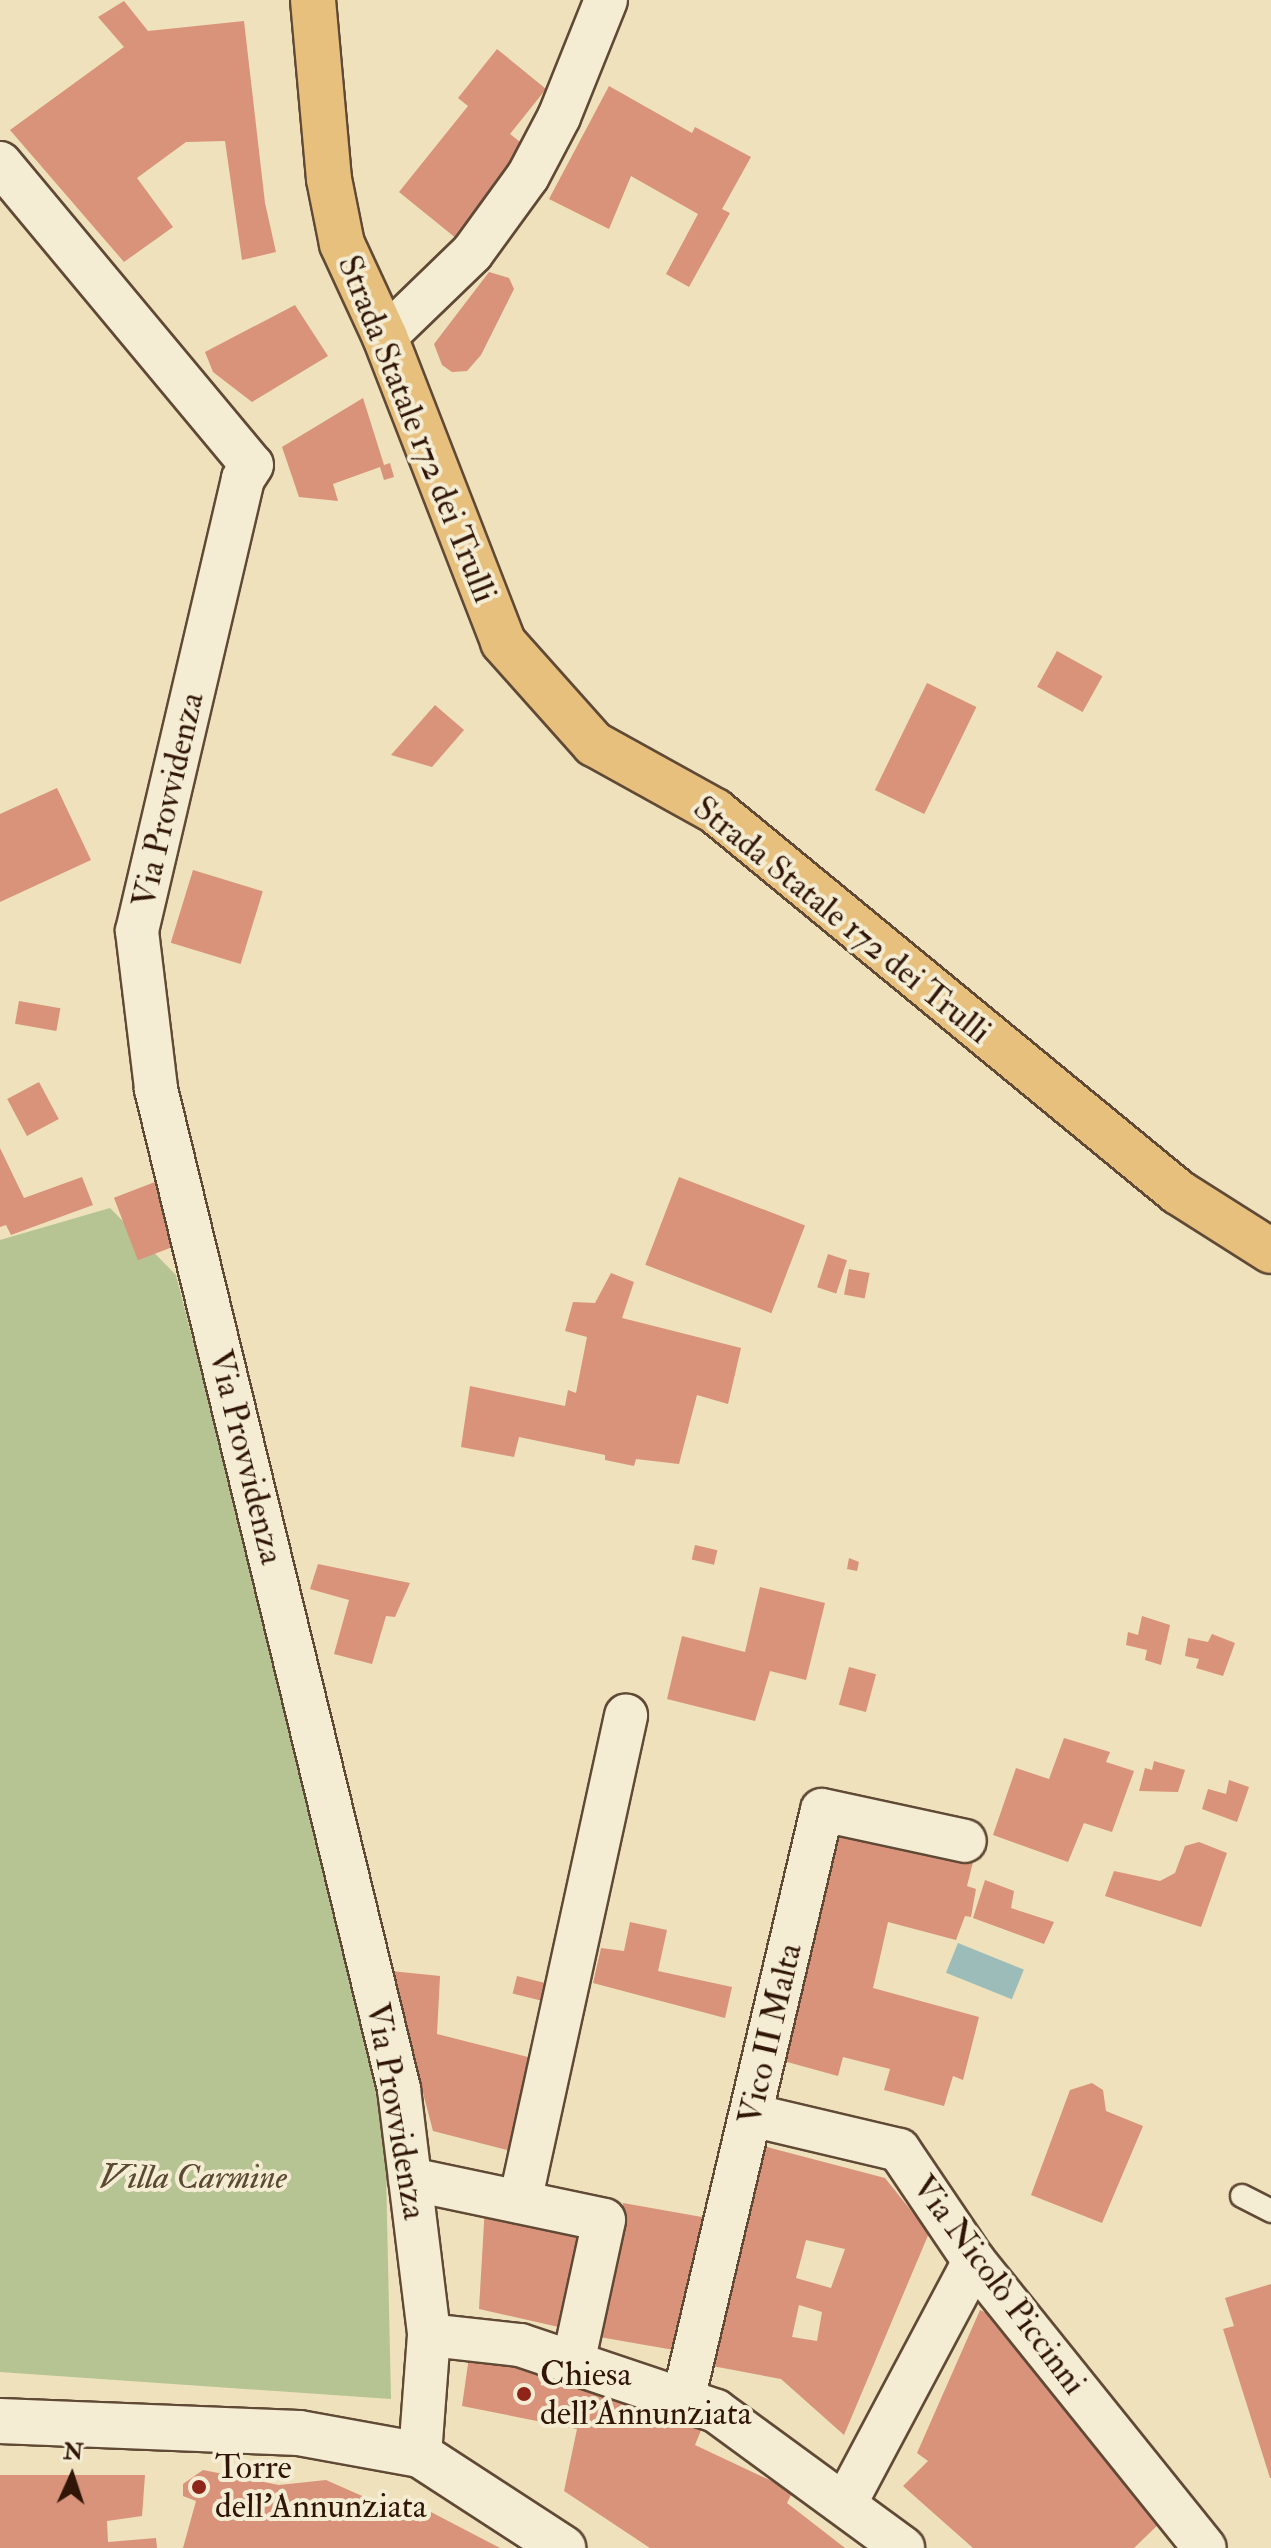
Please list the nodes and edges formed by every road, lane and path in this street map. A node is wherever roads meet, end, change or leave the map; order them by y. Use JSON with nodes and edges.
{"nodes":[{"id":1,"x":313,"y":0,"type":"edge"},
{"id":2,"x":606,"y":0,"type":"edge"},
{"id":3,"x":0,"y":163,"type":"edge"},
{"id":4,"x":385,"y":337,"type":"junction"},
{"id":5,"x":1271,"y":1251,"type":"edge"},
{"id":6,"x":626,"y":1715,"type":"dead end"},
{"id":7,"x":965,"y":1841,"type":"dead end"},
{"id":8,"x":751,"y":2115,"type":"junction"},
{"id":9,"x":410,"y":2179,"type":"junction"},
{"id":10,"x":1242,"y":2196,"type":"dead end"},
{"id":11,"x":520,"y":2202,"type":"junction"},
{"id":12,"x":1271,"y":2211,"type":"edge"},
{"id":13,"x":974,"y":2261,"type":"junction"},
{"id":14,"x":429,"y":2335,"type":"junction"},
{"id":15,"x":573,"y":2363,"type":"junction"},
{"id":16,"x":683,"y":2400,"type":"junction"},
{"id":17,"x":0,"y":2421,"type":"edge"},
{"id":18,"x":420,"y":2455,"type":"junction"},
{"id":19,"x":845,"y":2504,"type":"junction"},
{"id":20,"x":1195,"y":2545,"type":"edge"},
{"id":21,"x":563,"y":2548,"type":"edge"},
{"id":22,"x":903,"y":2548,"type":"edge"}],
"edges":[{"from":1,"to":4,"type":"main road","name":"Strada Statale 172 dei Trulli"},
{"from":2,"to":4,"type":"street"},
{"from":3,"to":9,"type":"street","name":"Via Provvidenza"},
{"from":4,"to":5,"type":"main road","name":"Strada Statale 172 dei Trulli"},
{"from":6,"to":11,"type":"street"},
{"from":7,"to":8,"type":"street","name":"Vico II Malta"},
{"from":8,"to":13,"type":"street","name":"Via Nicolò Piccinni"},
{"from":8,"to":16,"type":"street","name":"Vico II Malta"},
{"from":9,"to":11,"type":"street"},
{"from":9,"to":14,"type":"street","name":"Via Provvidenza"},
{"from":10,"to":12,"type":"lane"},
{"from":11,"to":15,"type":"street"},
{"from":13,"to":19,"type":"street"},
{"from":13,"to":20,"type":"street","name":"Via Nicolò Piccinni"},
{"from":14,"to":15,"type":"street"},
{"from":14,"to":18,"type":"street","name":"Via Provvidenza"},
{"from":15,"to":16,"type":"street"},
{"from":16,"to":19,"type":"street"},
{"from":17,"to":18,"type":"street"},
{"from":18,"to":21,"type":"street"},
{"from":19,"to":22,"type":"street"}]}
